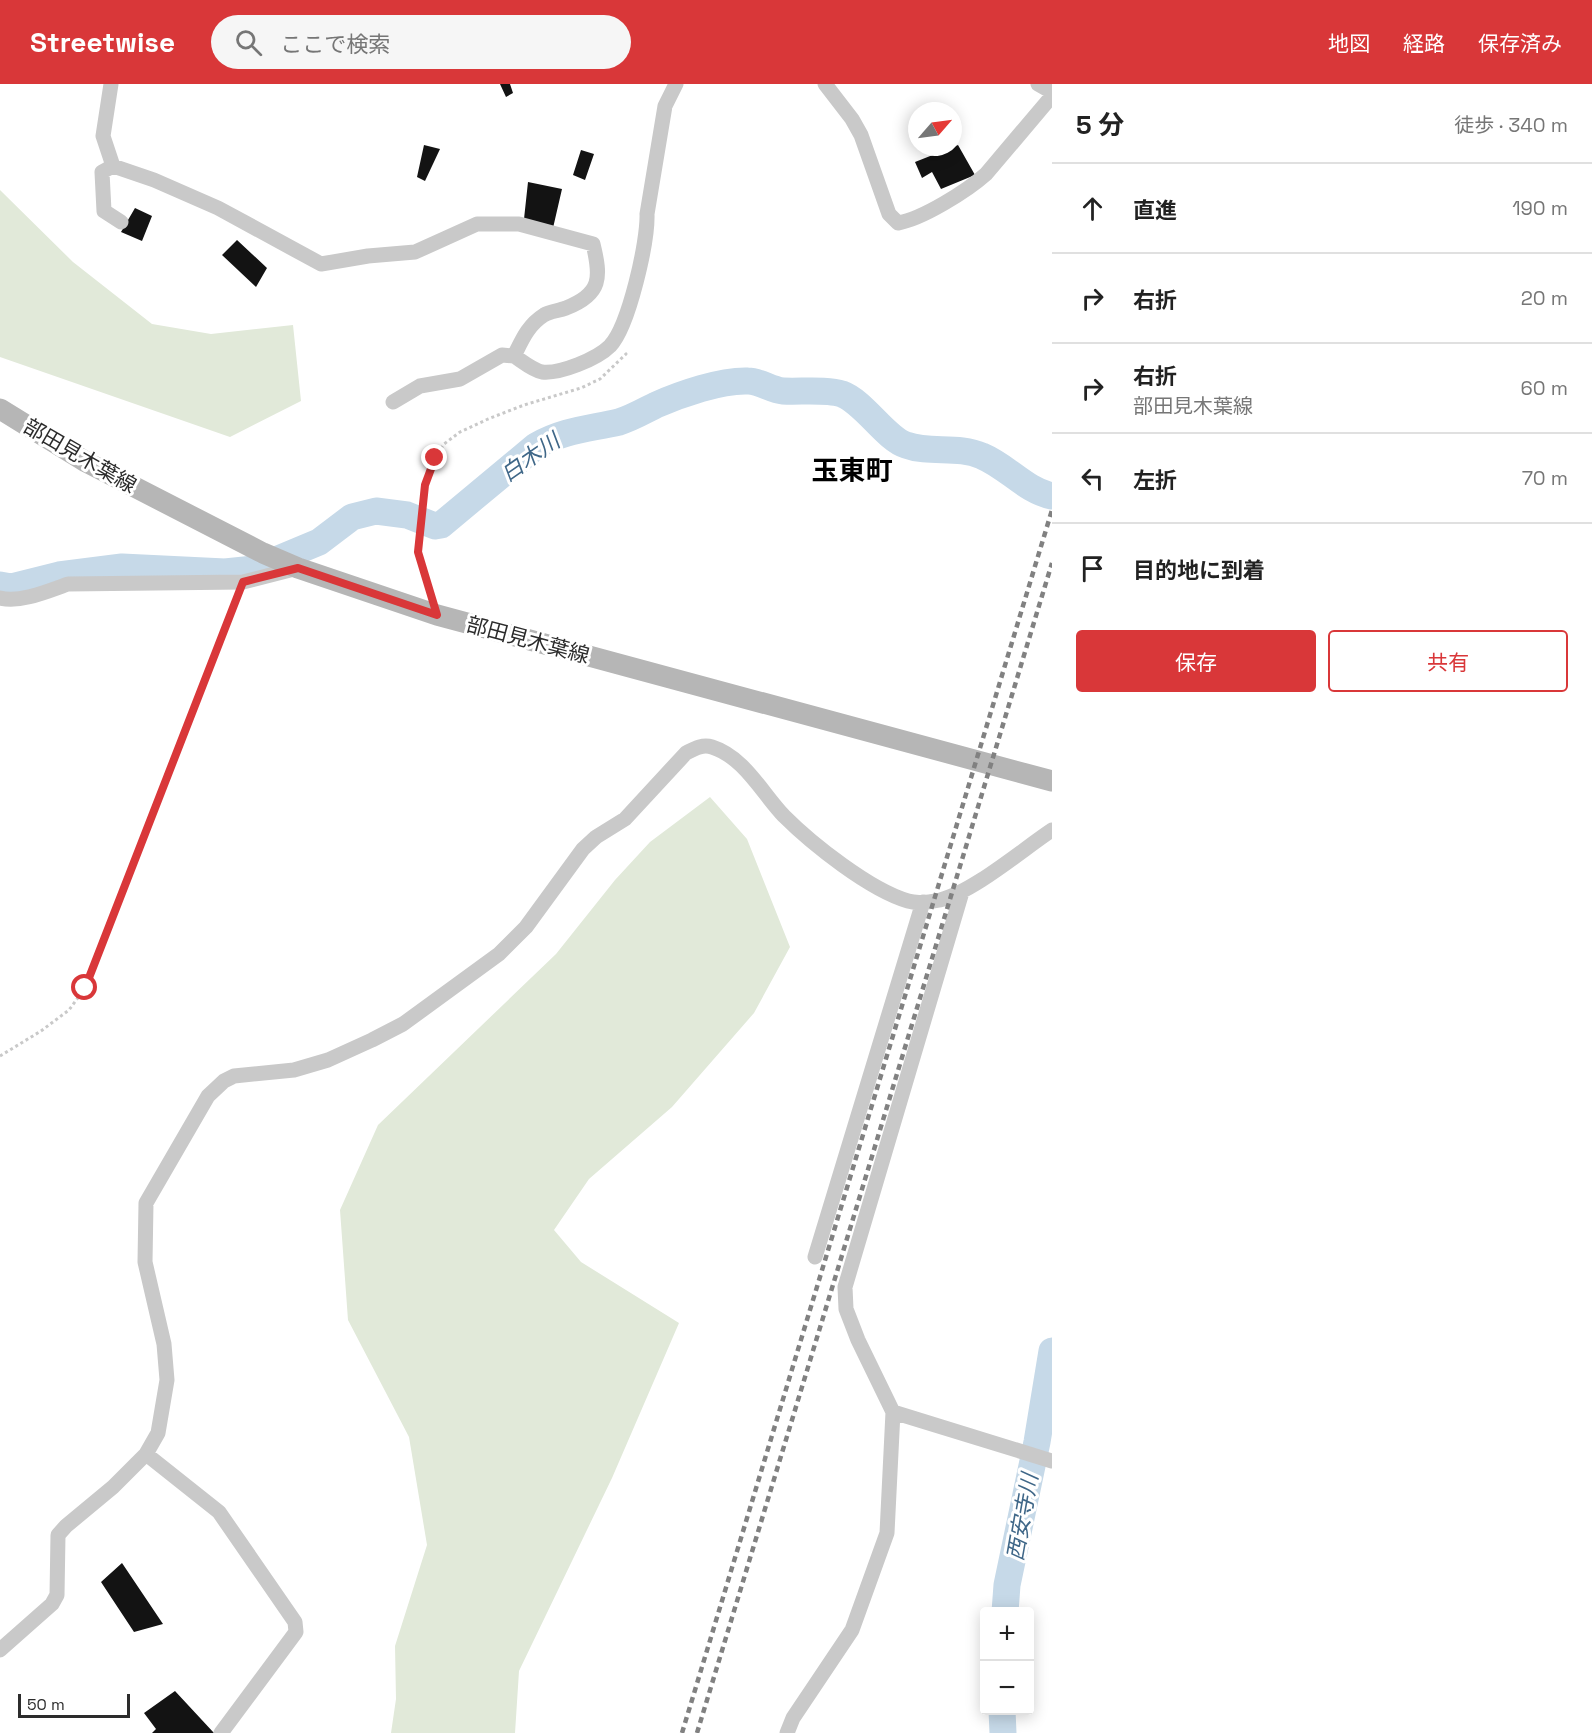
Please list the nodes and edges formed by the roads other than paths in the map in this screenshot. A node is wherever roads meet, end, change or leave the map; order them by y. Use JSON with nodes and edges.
{"nodes":[{"id":1,"x":111,"y":84,"type":"edge"},
{"id":2,"x":676,"y":84,"type":"edge"},
{"id":3,"x":825,"y":84,"type":"edge"},
{"id":4,"x":1038,"y":84,"type":"edge"},
{"id":5,"x":1052,"y":94,"type":"edge"},
{"id":6,"x":113,"y":166,"type":"junction"},
{"id":7,"x":121,"y":222,"type":"dead end"},
{"id":8,"x":514,"y":356,"type":"junction"},
{"id":9,"x":393,"y":402,"type":"dead end"},
{"id":10,"x":0,"y":409,"type":"edge"},
{"id":11,"x":293,"y":566,"type":"junction"},
{"id":12,"x":0,"y":598,"type":"edge"},
{"id":13,"x":1052,"y":781,"type":"edge"},
{"id":14,"x":1052,"y":830,"type":"edge"},
{"id":15,"x":962,"y":892,"type":"junction"},
{"id":16,"x":923,"y":902,"type":"junction"},
{"id":17,"x":815,"y":1257,"type":"dead end"},
{"id":18,"x":893,"y":1412,"type":"junction"},
{"id":19,"x":146,"y":1454,"type":"junction"},
{"id":20,"x":1050,"y":1461,"type":"edge"},
{"id":21,"x":0,"y":1650,"type":"edge"},
{"id":22,"x":221,"y":1733,"type":"edge"},
{"id":23,"x":787,"y":1733,"type":"edge"}],
"edges":[{"from":1,"to":6,"type":"street"},
{"from":2,"to":8,"type":"street"},
{"from":3,"to":5,"type":"street"},
{"from":4,"to":5,"type":"street"},
{"from":6,"to":7,"type":"street"},
{"from":6,"to":8,"type":"street"},
{"from":8,"to":9,"type":"street"},
{"from":10,"to":11,"type":"main road","name":"部田見木葉線"},
{"from":11,"to":12,"type":"street"},
{"from":11,"to":13,"type":"main road","name":"部田見木葉線"},
{"from":14,"to":15,"type":"street"},
{"from":15,"to":16,"type":"street"},
{"from":15,"to":18,"type":"street"},
{"from":16,"to":17,"type":"street"},
{"from":16,"to":19,"type":"street"},
{"from":18,"to":20,"type":"street"},
{"from":18,"to":23,"type":"street"},
{"from":19,"to":21,"type":"street"},
{"from":19,"to":22,"type":"street"}]}
